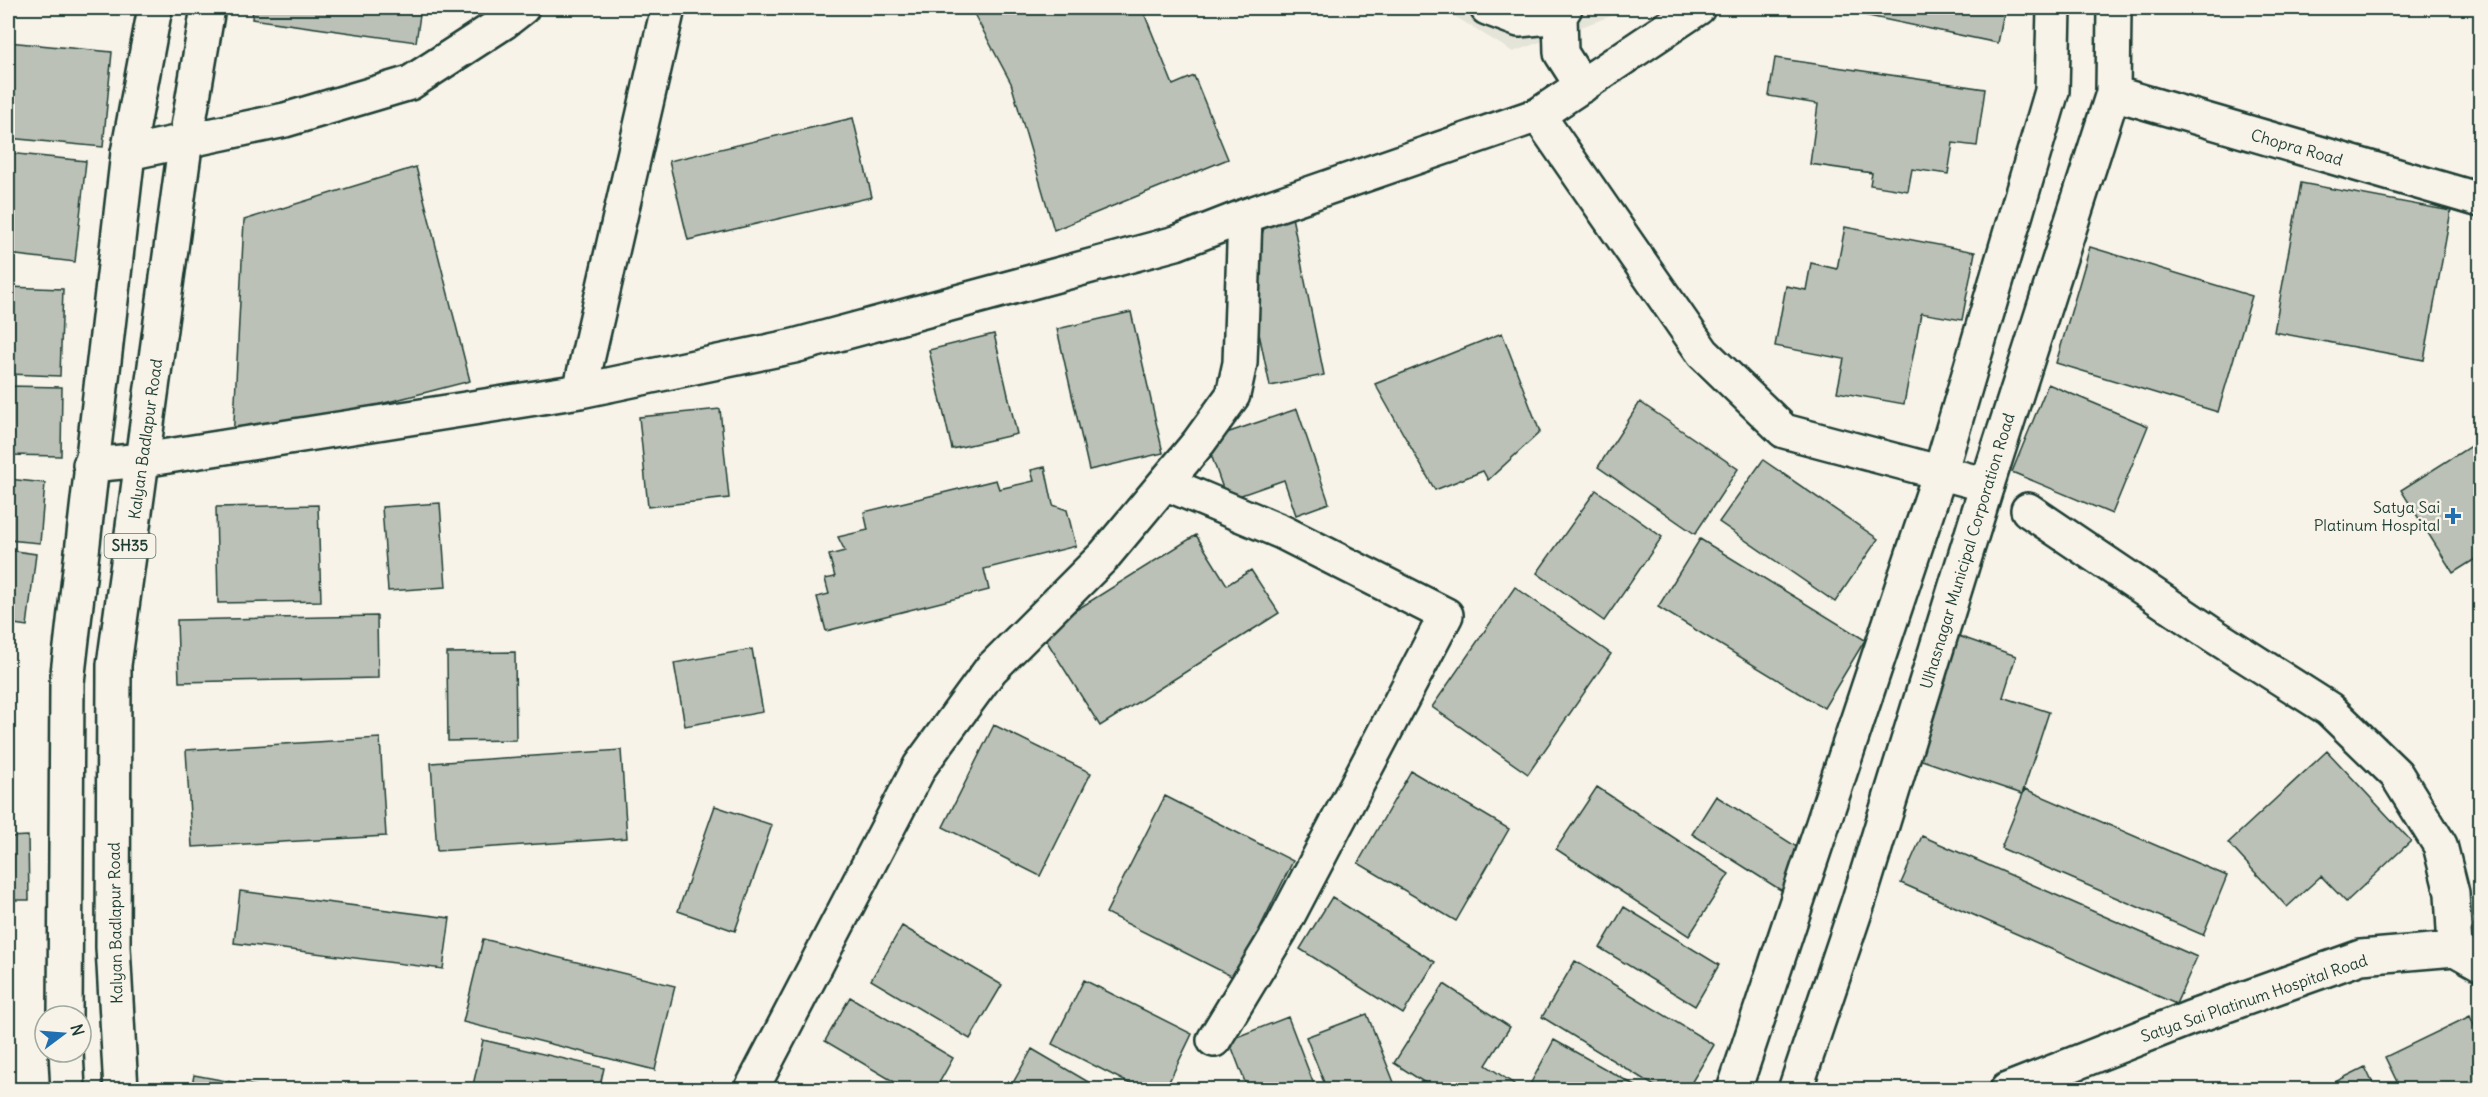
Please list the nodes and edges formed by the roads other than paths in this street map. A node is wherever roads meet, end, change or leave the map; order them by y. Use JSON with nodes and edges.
{"nodes":[{"id":1,"x":155,"y":8,"type":"edge"},
{"id":2,"x":208,"y":8,"type":"edge"},
{"id":3,"x":522,"y":8,"type":"edge"},
{"id":4,"x":668,"y":8,"type":"edge"},
{"id":5,"x":1487,"y":8,"type":"edge"},
{"id":6,"x":1698,"y":8,"type":"edge"},
{"id":7,"x":2054,"y":8,"type":"edge"},
{"id":8,"x":2114,"y":8,"type":"edge"},
{"id":9,"x":1562,"y":12,"type":"edge"},
{"id":10,"x":1582,"y":86,"type":"junction"},
{"id":11,"x":2113,"y":93,"type":"junction"},
{"id":12,"x":1538,"y":115,"type":"junction"},
{"id":13,"x":186,"y":139,"type":"junction"},
{"id":14,"x":128,"y":153,"type":"junction"},
{"id":15,"x":2481,"y":200,"type":"edge"},
{"id":16,"x":1245,"y":216,"type":"junction"},
{"id":17,"x":580,"y":391,"type":"junction"},
{"id":18,"x":143,"y":460,"type":"junction"},
{"id":19,"x":90,"y":465,"type":"junction"},
{"id":20,"x":1940,"y":473,"type":"junction"},
{"id":21,"x":1165,"y":483,"type":"junction"},
{"id":22,"x":1987,"y":485,"type":"junction"},
{"id":23,"x":2028,"y":510,"type":"dead end"},
{"id":24,"x":2468,"y":956,"type":"edge"},
{"id":25,"x":64,"y":1004,"type":"edge"},
{"id":26,"x":1214,"y":1040,"type":"dead end"},
{"id":27,"x":67,"y":1064,"type":"edge"},
{"id":28,"x":68,"y":1089,"type":"edge"},
{"id":29,"x":121,"y":1089,"type":"edge"},
{"id":30,"x":751,"y":1089,"type":"edge"},
{"id":31,"x":1734,"y":1089,"type":"edge"},
{"id":32,"x":1795,"y":1089,"type":"edge"},
{"id":33,"x":2007,"y":1089,"type":"edge"}],
"edges":[{"from":1,"to":14,"type":"street","number":"SH35"},
{"from":2,"to":13,"type":"street","name":"Kalyan Badlapur Road","number":"SH35"},
{"from":3,"to":13,"type":"street"},
{"from":4,"to":17,"type":"street"},
{"from":5,"to":9,"type":"street"},
{"from":6,"to":10,"type":"street"},
{"from":7,"to":20,"type":"street"},
{"from":8,"to":11,"type":"street","name":"Ulhasnagar Municipal Corporation Road"},
{"from":9,"to":10,"type":"street"},
{"from":10,"to":12,"type":"street"},
{"from":11,"to":15,"type":"street","name":"Chopra Road"},
{"from":11,"to":22,"type":"street","name":"Ulhasnagar Municipal Corporation Road"},
{"from":12,"to":16,"type":"street"},
{"from":12,"to":20,"type":"street"},
{"from":13,"to":14,"type":"street"},
{"from":13,"to":18,"type":"street","name":"Kalyan Badlapur Road","number":"SH35"},
{"from":14,"to":19,"type":"street","number":"SH35"},
{"from":16,"to":17,"type":"street"},
{"from":16,"to":21,"type":"street"},
{"from":17,"to":18,"type":"street"},
{"from":18,"to":19,"type":"street"},
{"from":18,"to":29,"type":"street","name":"Kalyan Badlapur Road","number":"SH35"},
{"from":19,"to":25,"type":"street","number":"SH35"},
{"from":20,"to":22,"type":"street"},
{"from":20,"to":31,"type":"street"},
{"from":21,"to":26,"type":"street"},
{"from":21,"to":30,"type":"street"},
{"from":22,"to":32,"type":"street","name":"Ulhasnagar Municipal Corporation Road"},
{"from":23,"to":24,"type":"street","name":"Satya Sai Platinum Hospital Road"},
{"from":24,"to":33,"type":"street","name":"Satya Sai Platinum Hospital Road"},
{"from":27,"to":28,"type":"street"}]}
